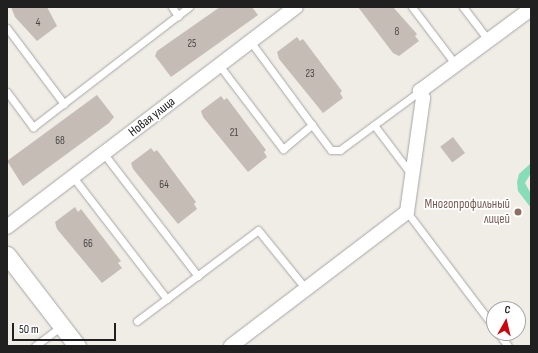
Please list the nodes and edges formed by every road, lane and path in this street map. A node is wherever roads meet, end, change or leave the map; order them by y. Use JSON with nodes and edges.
{"nodes":[{"id":1,"x":172,"y":7,"type":"edge"},
{"id":2,"x":190,"y":7,"type":"edge"},
{"id":3,"x":296,"y":7,"type":"edge"},
{"id":4,"x":412,"y":7,"type":"edge"},
{"id":5,"x":463,"y":7,"type":"edge"},
{"id":6,"x":531,"y":9,"type":"edge"},
{"id":7,"x":178,"y":16,"type":"junction"},
{"id":8,"x":7,"y":28,"type":"edge"},
{"id":9,"x":250,"y":41,"type":"junction"},
{"id":10,"x":489,"y":41,"type":"junction"},
{"id":11,"x":219,"y":65,"type":"junction"},
{"id":12,"x":456,"y":65,"type":"junction"},
{"id":13,"x":420,"y":91,"type":"junction"},
{"id":14,"x":7,"y":92,"type":"edge"},
{"id":15,"x":64,"y":104,"type":"junction"},
{"id":16,"x":312,"y":125,"type":"junction"},
{"id":17,"x":374,"y":125,"type":"junction"},
{"id":18,"x":104,"y":154,"type":"junction"},
{"id":19,"x":412,"y":176,"type":"junction"},
{"id":20,"x":73,"y":177,"type":"junction"},
{"id":21,"x":407,"y":212,"type":"junction"},
{"id":22,"x":7,"y":227,"type":"edge"},
{"id":23,"x":7,"y":255,"type":"edge"},
{"id":24,"x":198,"y":276,"type":"junction"},
{"id":25,"x":306,"y":289,"type":"junction"},
{"id":26,"x":166,"y":299,"type":"junction"},
{"id":27,"x":486,"y":316,"type":"edge"},
{"id":28,"x":137,"y":321,"type":"dead end"},
{"id":29,"x":62,"y":326,"type":"junction"},
{"id":30,"x":35,"y":346,"type":"edge"},
{"id":31,"x":77,"y":346,"type":"edge"},
{"id":32,"x":231,"y":346,"type":"edge"}],
"edges":[{"from":1,"to":7,"type":"lane"},
{"from":2,"to":7,"type":"lane"},
{"from":3,"to":9,"type":"street","name":"Новая улица"},
{"from":4,"to":12,"type":"lane"},
{"from":5,"to":10,"type":"lane"},
{"from":6,"to":10,"type":"street"},
{"from":7,"to":15,"type":"lane"},
{"from":8,"to":15,"type":"lane"},
{"from":9,"to":11,"type":"street","name":"Новая улица"},
{"from":9,"to":16,"type":"lane"},
{"from":10,"to":12,"type":"street"},
{"from":11,"to":16,"type":"lane"},
{"from":11,"to":18,"type":"street","name":"Новая улица"},
{"from":12,"to":13,"type":"street"},
{"from":13,"to":17,"type":"lane"},
{"from":13,"to":19,"type":"street"},
{"from":14,"to":15,"type":"lane"},
{"from":16,"to":17,"type":"lane"},
{"from":17,"to":19,"type":"lane"},
{"from":18,"to":20,"type":"street","name":"Новая улица"},
{"from":18,"to":24,"type":"lane"},
{"from":19,"to":21,"type":"street"},
{"from":20,"to":22,"type":"street","name":"Новая улица"},
{"from":20,"to":26,"type":"lane"},
{"from":21,"to":25,"type":"street"},
{"from":21,"to":27,"type":"lane"},
{"from":23,"to":29,"type":"street"},
{"from":24,"to":25,"type":"lane"},
{"from":24,"to":26,"type":"lane"},
{"from":25,"to":32,"type":"street"},
{"from":26,"to":28,"type":"lane"},
{"from":29,"to":30,"type":"lane"},
{"from":29,"to":31,"type":"street"}]}
